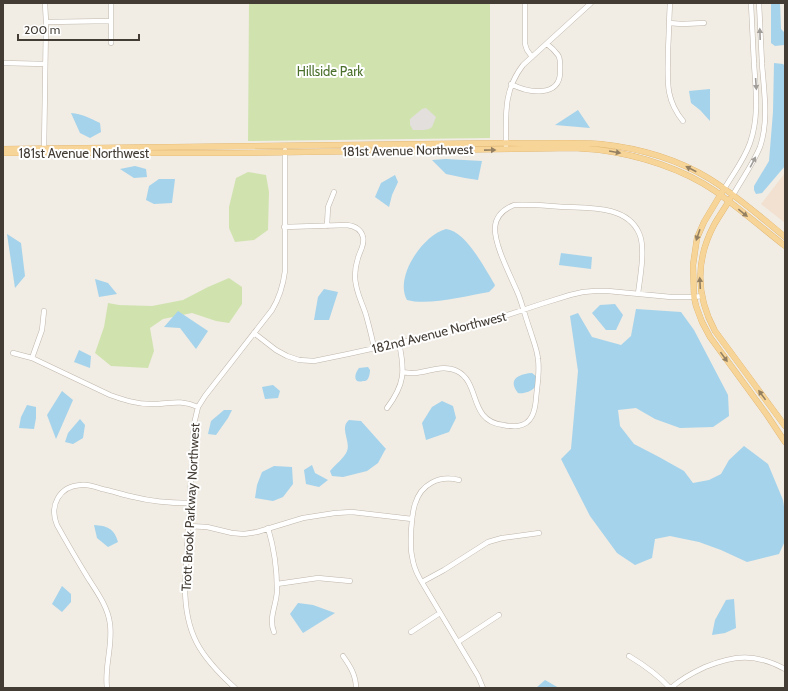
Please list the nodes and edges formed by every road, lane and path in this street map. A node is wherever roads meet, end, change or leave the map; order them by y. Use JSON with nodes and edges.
{"nodes":[{"id":1,"x":45,"y":3,"type":"edge"},
{"id":2,"x":111,"y":3,"type":"edge"},
{"id":3,"x":525,"y":3,"type":"edge"},
{"id":4,"x":591,"y":3,"type":"edge"},
{"id":5,"x":670,"y":3,"type":"edge"},
{"id":6,"x":751,"y":3,"type":"edge"},
{"id":7,"x":759,"y":3,"type":"edge"},
{"id":8,"x":111,"y":21,"type":"junction"},
{"id":9,"x":46,"y":22,"type":"junction"},
{"id":10,"x":669,"y":23,"type":"junction"},
{"id":11,"x":704,"y":23,"type":"dead end"},
{"id":12,"x":111,"y":43,"type":"dead end"},
{"id":13,"x":547,"y":44,"type":"junction"},
{"id":14,"x":532,"y":57,"type":"junction"},
{"id":15,"x":3,"y":63,"type":"edge"},
{"id":16,"x":46,"y":64,"type":"junction"},
{"id":17,"x":511,"y":84,"type":"junction"},
{"id":18,"x":684,"y":121,"type":"dead end"},
{"id":19,"x":506,"y":146,"type":"junction"},
{"id":20,"x":3,"y":149,"type":"edge"},
{"id":21,"x":285,"y":149,"type":"junction"},
{"id":22,"x":44,"y":150,"type":"junction"},
{"id":23,"x":3,"y":153,"type":"edge"},
{"id":24,"x":724,"y":189,"type":"junction"},
{"id":25,"x":334,"y":192,"type":"dead end"},
{"id":26,"x":720,"y":195,"type":"junction"},
{"id":27,"x":733,"y":195,"type":"junction"},
{"id":28,"x":729,"y":202,"type":"junction"},
{"id":29,"x":327,"y":226,"type":"junction"},
{"id":30,"x":284,"y":227,"type":"junction"},
{"id":31,"x":785,"y":237,"type":"edge"},
{"id":32,"x":785,"y":246,"type":"edge"},
{"id":33,"x":638,"y":294,"type":"junction"},
{"id":34,"x":702,"y":296,"type":"junction"},
{"id":35,"x":694,"y":297,"type":"junction"},
{"id":36,"x":523,"y":310,"type":"junction"},
{"id":37,"x":44,"y":311,"type":"dead end"},
{"id":38,"x":254,"y":333,"type":"junction"},
{"id":39,"x":399,"y":343,"type":"junction"},
{"id":40,"x":374,"y":348,"type":"junction"},
{"id":41,"x":13,"y":353,"type":"dead end"},
{"id":42,"x":32,"y":358,"type":"junction"},
{"id":43,"x":403,"y":372,"type":"junction"},
{"id":44,"x":198,"y":407,"type":"junction"},
{"id":45,"x":387,"y":408,"type":"dead end"},
{"id":46,"x":785,"y":426,"type":"edge"},
{"id":47,"x":785,"y":442,"type":"edge"},
{"id":48,"x":459,"y":480,"type":"dead end"},
{"id":49,"x":189,"y":503,"type":"junction"},
{"id":50,"x":412,"y":519,"type":"junction"},
{"id":51,"x":188,"y":526,"type":"junction"},
{"id":52,"x":268,"y":528,"type":"junction"},
{"id":53,"x":539,"y":533,"type":"dead end"},
{"id":54,"x":350,"y":581,"type":"dead end"},
{"id":55,"x":422,"y":582,"type":"junction"},
{"id":56,"x":277,"y":584,"type":"junction"},
{"id":57,"x":440,"y":613,"type":"junction"},
{"id":58,"x":499,"y":615,"type":"dead end"},
{"id":59,"x":274,"y":632,"type":"dead end"},
{"id":60,"x":411,"y":632,"type":"dead end"},
{"id":61,"x":458,"y":642,"type":"junction"},
{"id":62,"x":342,"y":656,"type":"dead end"},
{"id":63,"x":629,"y":656,"type":"dead end"},
{"id":64,"x":785,"y":668,"type":"edge"},
{"id":65,"x":107,"y":688,"type":"edge"},
{"id":66,"x":235,"y":688,"type":"edge"},
{"id":67,"x":356,"y":688,"type":"edge"},
{"id":68,"x":483,"y":688,"type":"edge"},
{"id":69,"x":670,"y":688,"type":"edge"}],
"edges":[{"from":1,"to":9,"type":"street"},
{"from":2,"to":8,"type":"street"},
{"from":3,"to":14,"type":"street"},
{"from":4,"to":13,"type":"street"},
{"from":5,"to":10,"type":"street"},
{"from":6,"to":24,"type":"street","one_way":true},
{"from":27,"to":7,"type":"street","one_way":true},
{"from":8,"to":9,"type":"street"},
{"from":8,"to":12,"type":"street"},
{"from":9,"to":16,"type":"street"},
{"from":10,"to":11,"type":"street"},
{"from":10,"to":18,"type":"street"},
{"from":13,"to":14,"type":"street"},
{"from":13,"to":17,"type":"street"},
{"from":14,"to":17,"type":"street"},
{"from":15,"to":16,"type":"street"},
{"from":16,"to":22,"type":"street"},
{"from":17,"to":19,"type":"street"},
{"from":19,"to":21,"type":"main road","name":"181st Avenue Northwest"},
{"from":24,"to":19,"type":"main road","name":"181st Avenue Northwest","one_way":true},
{"from":19,"to":26,"type":"main road","name":"181st Avenue Northwest","one_way":true},
{"from":20,"to":22,"type":"main road","name":"181st Avenue Northwest"},
{"from":21,"to":22,"type":"main road","name":"181st Avenue Northwest"},
{"from":21,"to":23,"type":"main road","name":"181st Avenue Northwest"},
{"from":21,"to":30,"type":"street","name":"Trott Brook Parkway Northwest"},
{"from":24,"to":26,"type":"main road"},
{"from":24,"to":27,"type":"main road","name":"181st Avenue Northwest"},
{"from":25,"to":29,"type":"street"},
{"from":26,"to":28,"type":"main road","name":"181st Avenue Northwest"},
{"from":26,"to":35,"type":"main road","one_way":true},
{"from":27,"to":28,"type":"main road"},
{"from":27,"to":31,"type":"main road","name":"181st Avenue Northwest"},
{"from":28,"to":32,"type":"main road","name":"181st Avenue Northwest","one_way":true},
{"from":34,"to":28,"type":"main road","one_way":true},
{"from":29,"to":30,"type":"street"},
{"from":29,"to":40,"type":"street"},
{"from":30,"to":38,"type":"street","name":"Trott Brook Parkway Northwest"},
{"from":33,"to":35,"type":"street","name":"182nd Avenue Northwest"},
{"from":33,"to":36,"type":"street","name":"182nd Avenue Northwest"},
{"from":33,"to":36,"type":"street"},
{"from":34,"to":35,"type":"street","name":"182nd Avenue Northwest"},
{"from":46,"to":34,"type":"main road","one_way":true},
{"from":35,"to":47,"type":"main road","one_way":true},
{"from":36,"to":39,"type":"street","name":"182nd Avenue Northwest"},
{"from":36,"to":43,"type":"street"},
{"from":37,"to":42,"type":"street"},
{"from":38,"to":40,"type":"street","name":"182nd Avenue Northwest"},
{"from":38,"to":44,"type":"street","name":"Trott Brook Parkway Northwest"},
{"from":39,"to":40,"type":"street","name":"182nd Avenue Northwest"},
{"from":39,"to":43,"type":"street"},
{"from":41,"to":42,"type":"street"},
{"from":42,"to":44,"type":"street"},
{"from":43,"to":45,"type":"street"},
{"from":44,"to":49,"type":"street","name":"Trott Brook Parkway Northwest"},
{"from":48,"to":50,"type":"street"},
{"from":49,"to":51,"type":"street","name":"Trott Brook Parkway Northwest"},
{"from":49,"to":65,"type":"street"},
{"from":50,"to":52,"type":"street"},
{"from":50,"to":55,"type":"street"},
{"from":51,"to":52,"type":"street"},
{"from":51,"to":66,"type":"street","name":"Trott Brook Parkway Northwest"},
{"from":52,"to":56,"type":"street"},
{"from":53,"to":55,"type":"street"},
{"from":54,"to":56,"type":"street"},
{"from":55,"to":57,"type":"street"},
{"from":56,"to":59,"type":"street"},
{"from":57,"to":60,"type":"street"},
{"from":57,"to":61,"type":"street"},
{"from":58,"to":61,"type":"street"},
{"from":61,"to":68,"type":"street"},
{"from":62,"to":67,"type":"street"},
{"from":63,"to":69,"type":"street"},
{"from":64,"to":69,"type":"street"}]}
